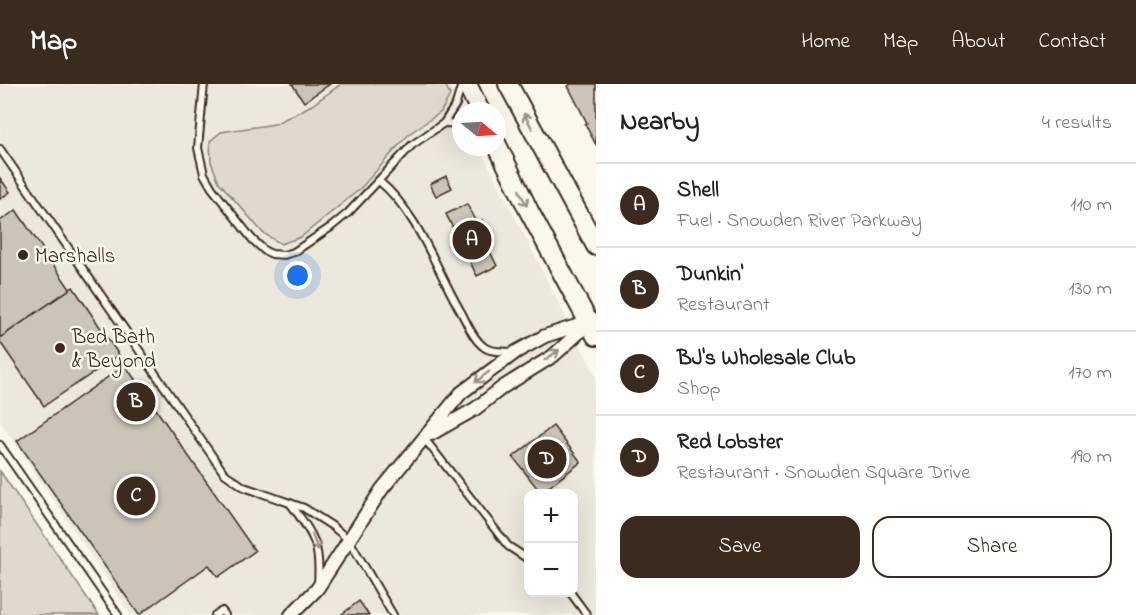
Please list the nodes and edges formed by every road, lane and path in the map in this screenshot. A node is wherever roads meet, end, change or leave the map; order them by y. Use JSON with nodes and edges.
{"nodes":[{"id":1,"x":204,"y":84,"type":"edge"},
{"id":2,"x":462,"y":84,"type":"edge"},
{"id":3,"x":467,"y":84,"type":"edge"},
{"id":4,"x":510,"y":87,"type":"edge"},
{"id":5,"x":476,"y":102,"type":"edge"},
{"id":6,"x":444,"y":123,"type":"junction"},
{"id":7,"x":452,"y":123,"type":"edge"},
{"id":8,"x":0,"y":149,"type":"edge"},
{"id":9,"x":502,"y":156,"type":"edge"},
{"id":10,"x":379,"y":181,"type":"junction"},
{"id":11,"x":596,"y":246,"type":"edge"},
{"id":12,"x":594,"y":326,"type":"edge"},
{"id":13,"x":516,"y":352,"type":"junction"},
{"id":14,"x":423,"y":438,"type":"junction"},
{"id":15,"x":0,"y":445,"type":"edge"},
{"id":16,"x":290,"y":503,"type":"junction"},
{"id":17,"x":349,"y":540,"type":"junction"},
{"id":18,"x":524,"y":556,"type":"edge"},
{"id":19,"x":317,"y":589,"type":"junction"},
{"id":20,"x":573,"y":597,"type":"edge"},
{"id":21,"x":118,"y":615,"type":"edge"},
{"id":22,"x":215,"y":615,"type":"edge"},
{"id":23,"x":225,"y":615,"type":"edge"},
{"id":24,"x":291,"y":615,"type":"edge"},
{"id":25,"x":393,"y":615,"type":"edge"},
{"id":26,"x":586,"y":615,"type":"edge"}],
"edges":[{"from":1,"to":10,"type":"lane"},
{"from":2,"to":6,"type":"lane"},
{"from":3,"to":5,"type":"main road"},
{"from":11,"to":4,"type":"main road","one_way":true},
{"from":6,"to":7,"type":"lane"},
{"from":6,"to":10,"type":"lane"},
{"from":8,"to":16,"type":"lane"},
{"from":9,"to":12,"type":"main road","one_way":true},
{"from":10,"to":13,"type":"lane"},
{"from":12,"to":13,"type":"street"},
{"from":14,"to":12,"type":"street","one_way":true},
{"from":13,"to":14,"type":"street","one_way":true},
{"from":14,"to":17,"type":"street"},
{"from":14,"to":18,"type":"lane"},
{"from":15,"to":21,"type":"lane"},
{"from":16,"to":17,"type":"lane"},
{"from":16,"to":19,"type":"lane","one_way":true},
{"from":17,"to":19,"type":"street"},
{"from":17,"to":25,"type":"lane"},
{"from":19,"to":24,"type":"street"},
{"from":20,"to":26,"type":"lane"},
{"from":22,"to":23,"type":"lane"}]}
